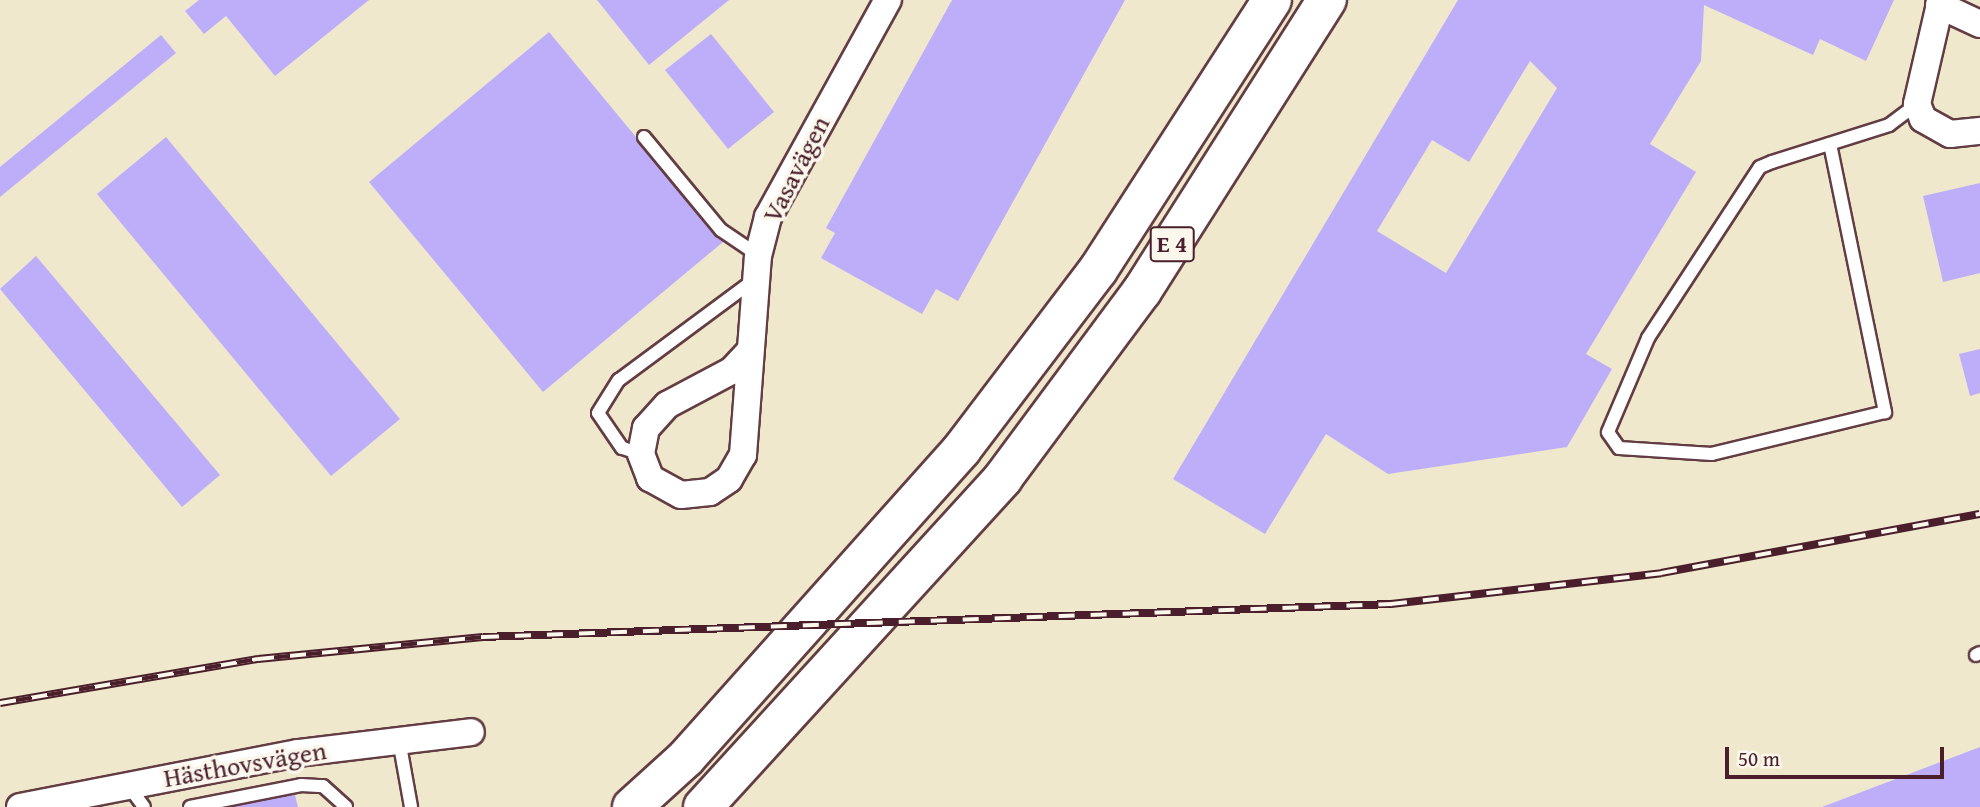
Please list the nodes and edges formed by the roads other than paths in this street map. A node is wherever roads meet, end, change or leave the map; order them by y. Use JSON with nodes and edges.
{"nodes":[{"id":1,"x":888,"y":0,"type":"edge"},
{"id":2,"x":1272,"y":0,"type":"edge"},
{"id":3,"x":1327,"y":0,"type":"edge"},
{"id":4,"x":1940,"y":3,"type":"edge"},
{"id":5,"x":1980,"y":24,"type":"edge"},
{"id":6,"x":1917,"y":104,"type":"junction"},
{"id":7,"x":1980,"y":131,"type":"edge"},
{"id":8,"x":644,"y":137,"type":"dead end"},
{"id":9,"x":1830,"y":144,"type":"junction"},
{"id":10,"x":757,"y":267,"type":"junction"},
{"id":11,"x":749,"y":352,"type":"junction"},
{"id":12,"x":641,"y":454,"type":"junction"},
{"id":13,"x":471,"y":732,"type":"dead end"},
{"id":14,"x":399,"y":740,"type":"junction"},
{"id":15,"x":128,"y":785,"type":"junction"},
{"id":16,"x":65,"y":802,"type":"edge"},
{"id":17,"x":20,"y":807,"type":"edge"},
{"id":18,"x":144,"y":807,"type":"edge"},
{"id":19,"x":191,"y":807,"type":"edge"},
{"id":20,"x":346,"y":807,"type":"edge"},
{"id":21,"x":411,"y":807,"type":"edge"},
{"id":22,"x":632,"y":807,"type":"edge"},
{"id":23,"x":703,"y":807,"type":"edge"}],
"edges":[{"from":1,"to":10,"type":"street","name":"Vasavägen"},
{"from":2,"to":22,"type":"highway","number":"E 4"},
{"from":3,"to":23,"type":"highway","number":"E 4"},
{"from":4,"to":5,"type":"street"},
{"from":4,"to":6,"type":"street"},
{"from":6,"to":7,"type":"street"},
{"from":6,"to":9,"type":"lane"},
{"from":8,"to":10,"type":"lane"},
{"from":9,"to":9,"type":"lane"},
{"from":10,"to":11,"type":"street","name":"Vasavägen"},
{"from":10,"to":12,"type":"lane"},
{"from":11,"to":12,"type":"street"},
{"from":11,"to":12,"type":"street","name":"Vasavägen"},
{"from":13,"to":14,"type":"street","name":"Hästhovsvägen"},
{"from":14,"to":15,"type":"street","name":"Hästhovsvägen"},
{"from":14,"to":21,"type":"lane"},
{"from":15,"to":16,"type":"street","name":"Hästhovsvägen"},
{"from":15,"to":18,"type":"lane"},
{"from":16,"to":17,"type":"street","name":"Hästhovsvägen"},
{"from":19,"to":20,"type":"lane"}]}
